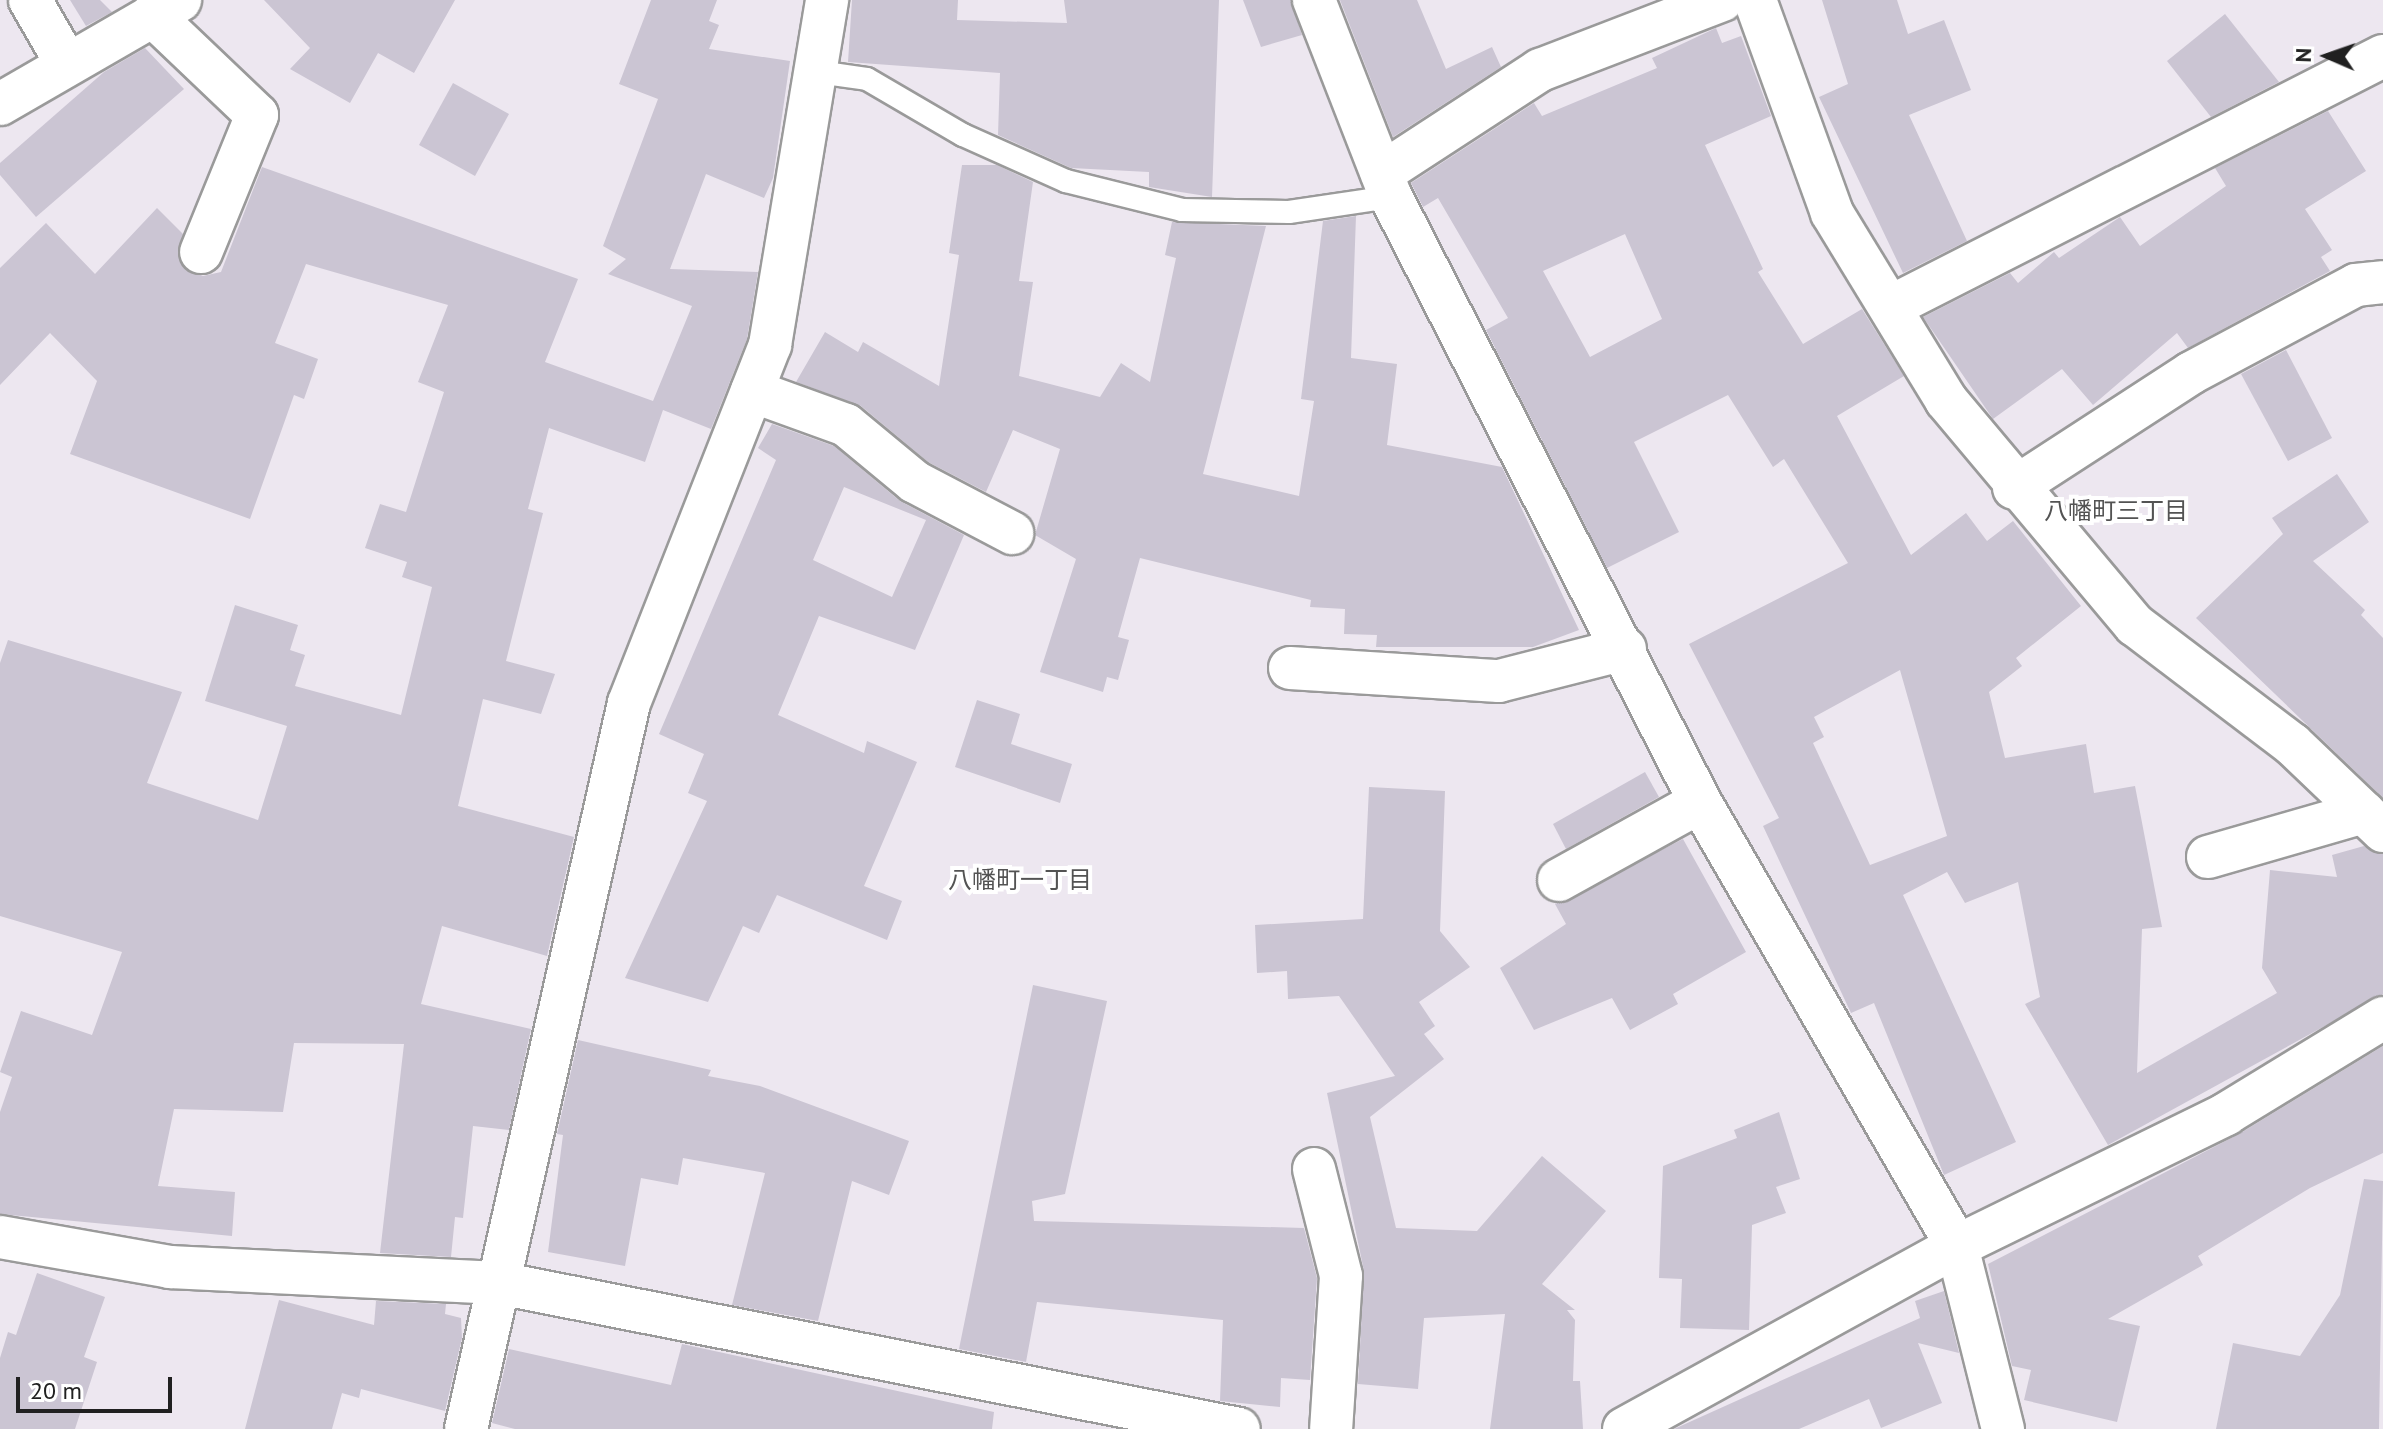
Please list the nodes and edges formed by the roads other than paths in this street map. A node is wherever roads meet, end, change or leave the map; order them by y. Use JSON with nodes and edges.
{"nodes":[{"id":1,"x":30,"y":0,"type":"edge"},
{"id":2,"x":827,"y":0,"type":"edge"},
{"id":3,"x":1314,"y":0,"type":"edge"},
{"id":4,"x":1722,"y":0,"type":"edge"},
{"id":5,"x":1755,"y":0,"type":"edge"},
{"id":6,"x":166,"y":7,"type":"edge"},
{"id":7,"x":2383,"y":56,"type":"edge"},
{"id":8,"x":67,"y":64,"type":"junction"},
{"id":9,"x":818,"y":72,"type":"junction"},
{"id":10,"x":0,"y":104,"type":"edge"},
{"id":11,"x":1386,"y":185,"type":"junction"},
{"id":12,"x":201,"y":252,"type":"dead end"},
{"id":13,"x":2383,"y":282,"type":"edge"},
{"id":14,"x":1892,"y":306,"type":"junction"},
{"id":15,"x":752,"y":391,"type":"junction"},
{"id":16,"x":2014,"y":488,"type":"junction"},
{"id":17,"x":1012,"y":533,"type":"dead end"},
{"id":18,"x":1625,"y":649,"type":"junction"},
{"id":19,"x":1290,"y":668,"type":"dead end"},
{"id":20,"x":1700,"y":802,"type":"junction"},
{"id":21,"x":2373,"y":821,"type":"edge"},
{"id":22,"x":2208,"y":857,"type":"dead end"},
{"id":23,"x":1559,"y":880,"type":"dead end"},
{"id":24,"x":2383,"y":1018,"type":"edge"},
{"id":25,"x":1314,"y":1169,"type":"dead end"},
{"id":26,"x":0,"y":1237,"type":"edge"},
{"id":27,"x":1957,"y":1246,"type":"junction"},
{"id":28,"x":499,"y":1283,"type":"junction"},
{"id":29,"x":466,"y":1429,"type":"edge"},
{"id":30,"x":1239,"y":1429,"type":"edge"},
{"id":31,"x":1331,"y":1429,"type":"edge"},
{"id":32,"x":1624,"y":1429,"type":"edge"},
{"id":33,"x":2003,"y":1429,"type":"edge"}],
"edges":[{"from":1,"to":8,"type":"street"},
{"from":2,"to":9,"type":"street"},
{"from":3,"to":11,"type":"street"},
{"from":4,"to":11,"type":"street"},
{"from":5,"to":14,"type":"street"},
{"from":6,"to":8,"type":"street"},
{"from":6,"to":12,"type":"street"},
{"from":7,"to":14,"type":"street"},
{"from":8,"to":10,"type":"street"},
{"from":9,"to":11,"type":"lane"},
{"from":9,"to":15,"type":"street"},
{"from":11,"to":18,"type":"street"},
{"from":13,"to":16,"type":"street"},
{"from":14,"to":16,"type":"street"},
{"from":15,"to":17,"type":"street"},
{"from":15,"to":28,"type":"street"},
{"from":16,"to":21,"type":"street"},
{"from":18,"to":19,"type":"street"},
{"from":18,"to":20,"type":"street"},
{"from":20,"to":23,"type":"street"},
{"from":20,"to":27,"type":"street"},
{"from":21,"to":22,"type":"street"},
{"from":24,"to":27,"type":"street"},
{"from":25,"to":31,"type":"street"},
{"from":26,"to":28,"type":"street"},
{"from":27,"to":32,"type":"street"},
{"from":27,"to":33,"type":"street"},
{"from":28,"to":29,"type":"street"},
{"from":28,"to":30,"type":"street"}]}
